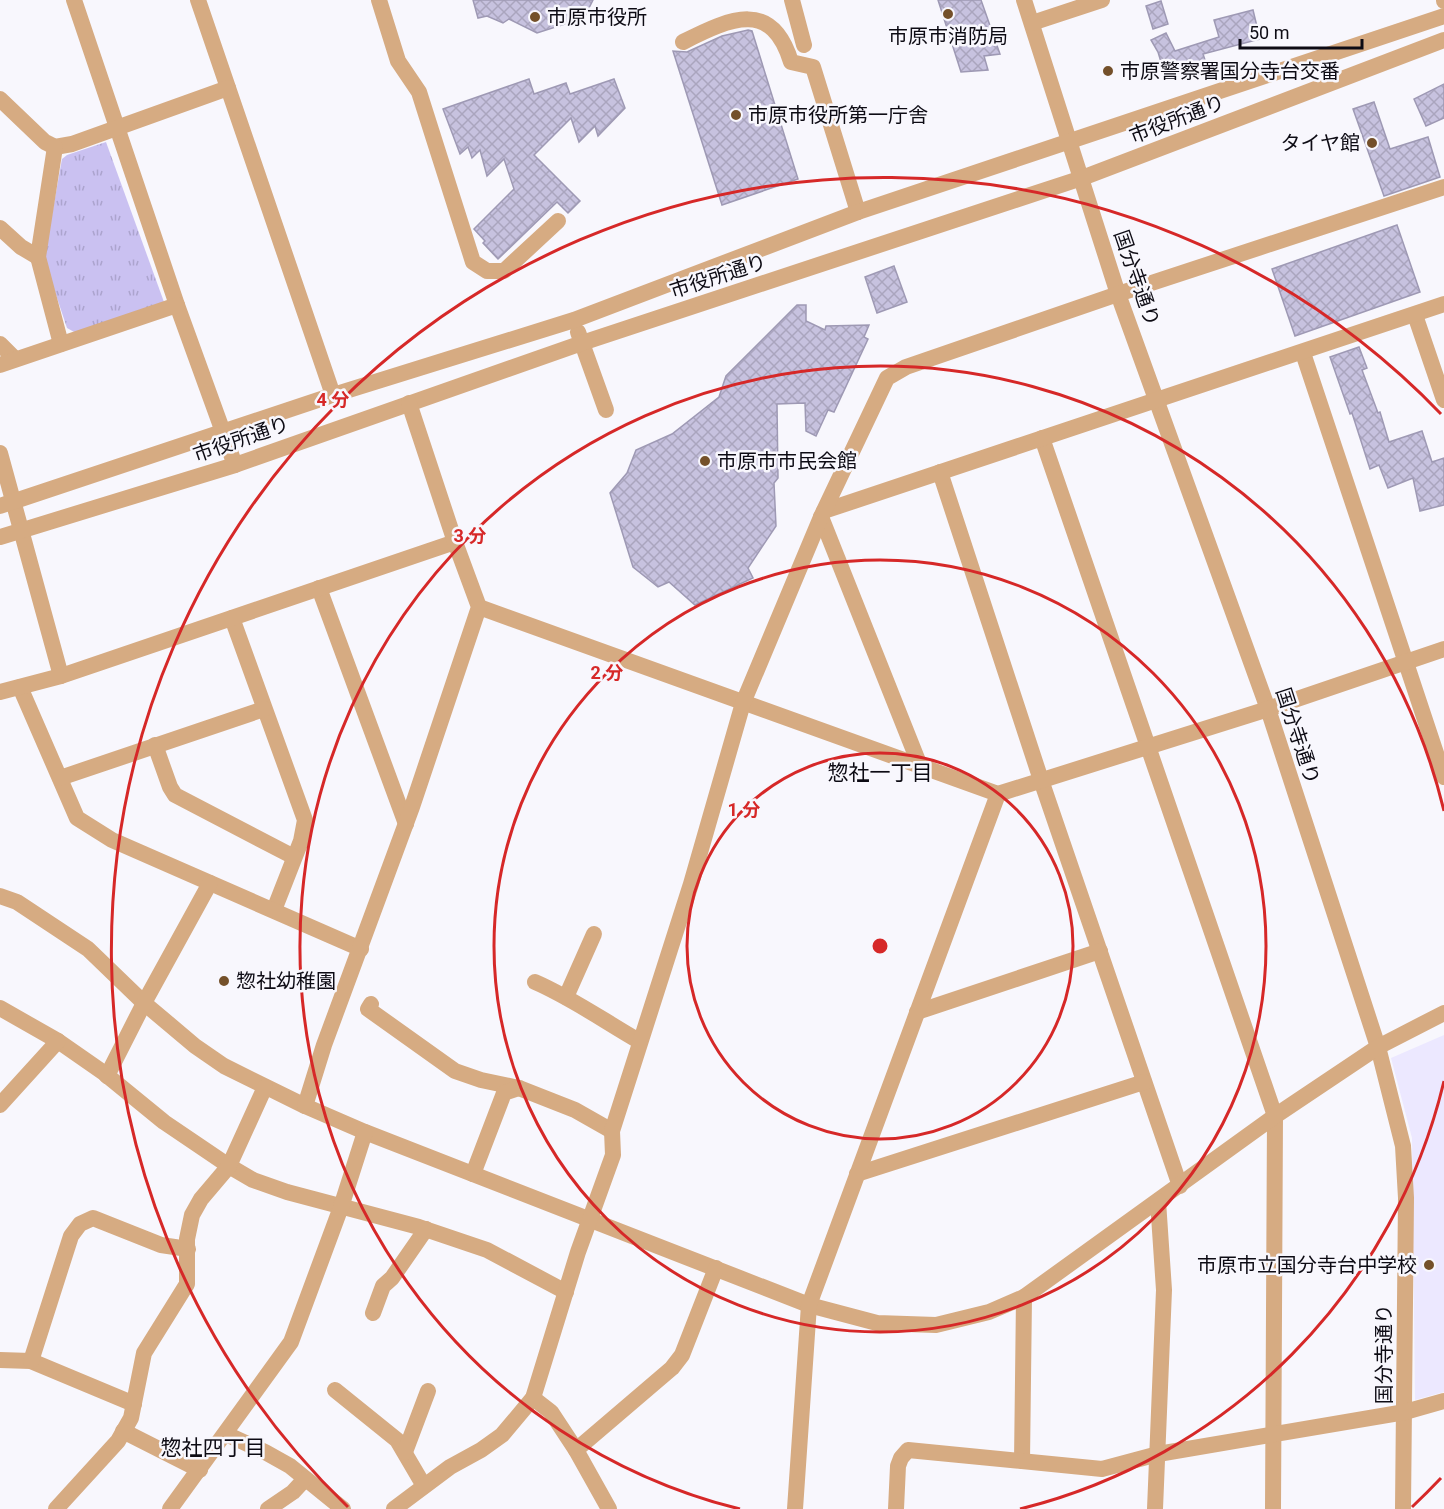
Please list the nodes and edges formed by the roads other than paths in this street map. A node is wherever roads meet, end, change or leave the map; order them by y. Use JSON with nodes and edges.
{"nodes":[{"id":1,"x":74,"y":0,"type":"edge"},
{"id":2,"x":198,"y":0,"type":"edge"},
{"id":3,"x":379,"y":0,"type":"edge"},
{"id":4,"x":792,"y":0,"type":"edge"},
{"id":5,"x":1024,"y":0,"type":"edge"},
{"id":6,"x":1102,"y":0,"type":"edge"},
{"id":7,"x":1444,"y":16,"type":"edge"},
{"id":8,"x":1032,"y":23,"type":"junction"},
{"id":9,"x":1444,"y":40,"type":"edge"},
{"id":10,"x":683,"y":42,"type":"dead end"},
{"id":11,"x":804,"y":45,"type":"dead end"},
{"id":12,"x":228,"y":88,"type":"junction"},
{"id":13,"x":0,"y":99,"type":"edge"},
{"id":14,"x":118,"y":128,"type":"junction"},
{"id":15,"x":1070,"y":141,"type":"junction"},
{"id":16,"x":55,"y":147,"type":"junction"},
{"id":17,"x":1082,"y":178,"type":"junction"},
{"id":18,"x":1444,"y":187,"type":"edge"},
{"id":19,"x":858,"y":212,"type":"junction"},
{"id":20,"x":558,"y":221,"type":"dead end"},
{"id":21,"x":0,"y":228,"type":"edge"},
{"id":22,"x":38,"y":257,"type":"junction"},
{"id":23,"x":1118,"y":294,"type":"junction"},
{"id":24,"x":1444,"y":304,"type":"edge"},
{"id":25,"x":177,"y":305,"type":"junction"},
{"id":26,"x":1415,"y":315,"type":"junction"},
{"id":27,"x":574,"y":320,"type":"junction"},
{"id":28,"x":582,"y":343,"type":"junction"},
{"id":29,"x":0,"y":344,"type":"edge"},
{"id":30,"x":61,"y":344,"type":"junction"},
{"id":31,"x":1303,"y":353,"type":"junction"},
{"id":32,"x":8,"y":362,"type":"edge"},
{"id":33,"x":333,"y":395,"type":"junction"},
{"id":34,"x":1158,"y":399,"type":"junction"},
{"id":35,"x":1444,"y":400,"type":"edge"},
{"id":36,"x":409,"y":403,"type":"junction"},
{"id":37,"x":606,"y":410,"type":"dead end"},
{"id":38,"x":223,"y":432,"type":"junction"},
{"id":39,"x":1042,"y":438,"type":"junction"},
{"id":40,"x":0,"y":453,"type":"edge"},
{"id":41,"x":235,"y":465,"type":"junction"},
{"id":42,"x":939,"y":472,"type":"junction"},
{"id":43,"x":7,"y":504,"type":"edge"},
{"id":44,"x":823,"y":514,"type":"junction"},
{"id":45,"x":22,"y":531,"type":"junction"},
{"id":46,"x":0,"y":537,"type":"edge"},
{"id":47,"x":455,"y":542,"type":"junction"},
{"id":48,"x":319,"y":588,"type":"junction"},
{"id":49,"x":479,"y":607,"type":"junction"},
{"id":50,"x":232,"y":618,"type":"junction"},
{"id":51,"x":1444,"y":650,"type":"edge"},
{"id":52,"x":1406,"y":662,"type":"junction"},
{"id":53,"x":61,"y":676,"type":"junction"},
{"id":54,"x":20,"y":687,"type":"junction"},
{"id":55,"x":0,"y":693,"type":"edge"},
{"id":56,"x":743,"y":703,"type":"junction"},
{"id":57,"x":264,"y":709,"type":"junction"},
{"id":58,"x":1268,"y":709,"type":"junction"},
{"id":59,"x":155,"y":745,"type":"junction"},
{"id":60,"x":1147,"y":747,"type":"junction"},
{"id":61,"x":920,"y":766,"type":"junction"},
{"id":62,"x":1444,"y":777,"type":"edge"},
{"id":63,"x":60,"y":778,"type":"junction"},
{"id":64,"x":1041,"y":780,"type":"junction"},
{"id":65,"x":998,"y":794,"type":"junction"},
{"id":66,"x":406,"y":824,"type":"junction"},
{"id":67,"x":294,"y":857,"type":"junction"},
{"id":68,"x":210,"y":883,"type":"junction"},
{"id":69,"x":2,"y":893,"type":"edge"},
{"id":70,"x":274,"y":910,"type":"junction"},
{"id":71,"x":594,"y":934,"type":"dead end"},
{"id":72,"x":361,"y":949,"type":"junction"},
{"id":73,"x":1100,"y":951,"type":"junction"},
{"id":74,"x":535,"y":982,"type":"dead end"},
{"id":75,"x":566,"y":997,"type":"junction"},
{"id":76,"x":144,"y":1003,"type":"junction"},
{"id":77,"x":371,"y":1004,"type":"dead end"},
{"id":78,"x":0,"y":1008,"type":"edge"},
{"id":79,"x":917,"y":1012,"type":"junction"},
{"id":80,"x":1444,"y":1013,"type":"edge"},
{"id":81,"x":58,"y":1041,"type":"junction"},
{"id":82,"x":639,"y":1041,"type":"junction"},
{"id":83,"x":1378,"y":1047,"type":"junction"},
{"id":84,"x":107,"y":1076,"type":"junction"},
{"id":85,"x":1144,"y":1082,"type":"junction"},
{"id":86,"x":266,"y":1087,"type":"junction"},
{"id":87,"x":519,"y":1088,"type":"junction"},
{"id":88,"x":0,"y":1105,"type":"edge"},
{"id":89,"x":305,"y":1106,"type":"junction"},
{"id":90,"x":1275,"y":1116,"type":"junction"},
{"id":91,"x":612,"y":1131,"type":"junction"},
{"id":92,"x":365,"y":1132,"type":"junction"},
{"id":93,"x":229,"y":1166,"type":"junction"},
{"id":94,"x":473,"y":1174,"type":"junction"},
{"id":95,"x":857,"y":1174,"type":"junction"},
{"id":96,"x":1180,"y":1186,"type":"junction"},
{"id":97,"x":1158,"y":1201,"type":"junction"},
{"id":98,"x":341,"y":1207,"type":"junction"},
{"id":99,"x":590,"y":1220,"type":"junction"},
{"id":100,"x":426,"y":1229,"type":"junction"},
{"id":101,"x":188,"y":1249,"type":"junction"},
{"id":102,"x":716,"y":1268,"type":"junction"},
{"id":103,"x":566,"y":1292,"type":"junction"},
{"id":104,"x":1024,"y":1297,"type":"junction"},
{"id":105,"x":809,"y":1305,"type":"junction"},
{"id":106,"x":373,"y":1313,"type":"dead end"},
{"id":107,"x":0,"y":1360,"type":"edge"},
{"id":108,"x":31,"y":1361,"type":"junction"},
{"id":109,"x":335,"y":1390,"type":"dead end"},
{"id":110,"x":428,"y":1391,"type":"dead end"},
{"id":111,"x":533,"y":1398,"type":"junction"},
{"id":112,"x":1444,"y":1401,"type":"edge"},
{"id":113,"x":134,"y":1404,"type":"junction"},
{"id":114,"x":1405,"y":1412,"type":"junction"},
{"id":115,"x":123,"y":1431,"type":"junction"},
{"id":116,"x":226,"y":1434,"type":"junction"},
{"id":117,"x":1273,"y":1434,"type":"junction"},
{"id":118,"x":576,"y":1450,"type":"junction"},
{"id":119,"x":405,"y":1452,"type":"junction"},
{"id":120,"x":1158,"y":1454,"type":"junction"},
{"id":121,"x":1022,"y":1461,"type":"junction"},
{"id":122,"x":200,"y":1470,"type":"junction"},
{"id":123,"x":305,"y":1479,"type":"junction"},
{"id":124,"x":424,"y":1486,"type":"junction"},
{"id":125,"x":56,"y":1509,"type":"edge"},
{"id":126,"x":170,"y":1509,"type":"edge"},
{"id":127,"x":268,"y":1509,"type":"edge"},
{"id":128,"x":343,"y":1509,"type":"edge"},
{"id":129,"x":394,"y":1509,"type":"edge"},
{"id":130,"x":609,"y":1509,"type":"edge"},
{"id":131,"x":795,"y":1509,"type":"edge"},
{"id":132,"x":896,"y":1509,"type":"edge"},
{"id":133,"x":1155,"y":1509,"type":"edge"},
{"id":134,"x":1273,"y":1509,"type":"edge"},
{"id":135,"x":1403,"y":1509,"type":"edge"}],
"edges":[{"from":1,"to":14,"type":"street"},
{"from":2,"to":12,"type":"street"},
{"from":3,"to":20,"type":"street"},
{"from":4,"to":11,"type":"street"},
{"from":5,"to":8,"type":"street","name":"国分寺通り"},
{"from":6,"to":8,"type":"street"},
{"from":7,"to":15,"type":"street","name":"市役所通り"},
{"from":8,"to":15,"type":"street","name":"国分寺通り"},
{"from":9,"to":17,"type":"street","name":"市役所通り"},
{"from":10,"to":19,"type":"street"},
{"from":12,"to":14,"type":"street"},
{"from":12,"to":33,"type":"street"},
{"from":13,"to":16,"type":"street"},
{"from":14,"to":16,"type":"street"},
{"from":14,"to":25,"type":"street"},
{"from":15,"to":17,"type":"street","name":"国分寺通り"},
{"from":15,"to":19,"type":"street","name":"市役所通り"},
{"from":16,"to":22,"type":"street"},
{"from":17,"to":23,"type":"street","name":"国分寺通り"},
{"from":17,"to":28,"type":"street","name":"市役所通り"},
{"from":18,"to":23,"type":"street"},
{"from":19,"to":27,"type":"street","name":"市役所通り"},
{"from":21,"to":22,"type":"street"},
{"from":22,"to":30,"type":"street"},
{"from":23,"to":34,"type":"street","name":"国分寺通り"},
{"from":23,"to":44,"type":"street"},
{"from":24,"to":26,"type":"street"},
{"from":25,"to":30,"type":"street"},
{"from":25,"to":38,"type":"street"},
{"from":26,"to":31,"type":"street"},
{"from":26,"to":35,"type":"street"},
{"from":27,"to":28,"type":"street"},
{"from":27,"to":33,"type":"street","name":"市役所通り"},
{"from":28,"to":36,"type":"street","name":"市役所通り"},
{"from":28,"to":37,"type":"street"},
{"from":29,"to":32,"type":"street"},
{"from":30,"to":32,"type":"street"},
{"from":31,"to":34,"type":"street"},
{"from":31,"to":52,"type":"street"},
{"from":33,"to":38,"type":"street","name":"市役所通り"},
{"from":34,"to":39,"type":"street"},
{"from":34,"to":58,"type":"street","name":"国分寺通り"},
{"from":36,"to":41,"type":"street","name":"市役所通り"},
{"from":36,"to":47,"type":"street"},
{"from":38,"to":41,"type":"street"},
{"from":38,"to":43,"type":"street","name":"市役所通り"},
{"from":39,"to":42,"type":"street"},
{"from":39,"to":60,"type":"street"},
{"from":40,"to":43,"type":"street"},
{"from":41,"to":45,"type":"street","name":"市役所通り"},
{"from":42,"to":44,"type":"street"},
{"from":42,"to":64,"type":"street"},
{"from":43,"to":45,"type":"street"},
{"from":44,"to":56,"type":"street"},
{"from":44,"to":61,"type":"street"},
{"from":45,"to":46,"type":"street","name":"市役所通り"},
{"from":45,"to":53,"type":"street"},
{"from":47,"to":48,"type":"street"},
{"from":47,"to":49,"type":"street"},
{"from":48,"to":50,"type":"street"},
{"from":48,"to":66,"type":"street"},
{"from":49,"to":56,"type":"street"},
{"from":49,"to":66,"type":"street"},
{"from":50,"to":53,"type":"street"},
{"from":50,"to":57,"type":"street"},
{"from":51,"to":52,"type":"street"},
{"from":52,"to":58,"type":"street"},
{"from":52,"to":62,"type":"street"},
{"from":53,"to":54,"type":"street"},
{"from":54,"to":55,"type":"street"},
{"from":54,"to":63,"type":"street"},
{"from":56,"to":61,"type":"street"},
{"from":56,"to":82,"type":"street"},
{"from":57,"to":59,"type":"street"},
{"from":57,"to":67,"type":"street"},
{"from":58,"to":60,"type":"street"},
{"from":58,"to":83,"type":"street","name":"国分寺通り"},
{"from":59,"to":63,"type":"street"},
{"from":59,"to":67,"type":"street"},
{"from":60,"to":64,"type":"street"},
{"from":60,"to":90,"type":"street"},
{"from":61,"to":65,"type":"street"},
{"from":63,"to":68,"type":"street"},
{"from":64,"to":65,"type":"street"},
{"from":64,"to":73,"type":"street"},
{"from":65,"to":79,"type":"street"},
{"from":66,"to":72,"type":"street"},
{"from":67,"to":70,"type":"street"},
{"from":68,"to":70,"type":"street"},
{"from":68,"to":76,"type":"street"},
{"from":69,"to":76,"type":"street"},
{"from":70,"to":72,"type":"street"},
{"from":71,"to":75,"type":"street"},
{"from":72,"to":89,"type":"street"},
{"from":73,"to":79,"type":"street"},
{"from":73,"to":85,"type":"street"},
{"from":74,"to":75,"type":"street"},
{"from":75,"to":82,"type":"street"},
{"from":76,"to":84,"type":"street"},
{"from":76,"to":86,"type":"street"},
{"from":77,"to":87,"type":"street"},
{"from":78,"to":81,"type":"street"},
{"from":79,"to":95,"type":"street"},
{"from":80,"to":83,"type":"street"},
{"from":81,"to":84,"type":"street"},
{"from":81,"to":88,"type":"street"},
{"from":82,"to":91,"type":"street"},
{"from":83,"to":90,"type":"street"},
{"from":83,"to":114,"type":"street","name":"国分寺通り"},
{"from":84,"to":93,"type":"street"},
{"from":85,"to":95,"type":"street"},
{"from":85,"to":96,"type":"street"},
{"from":86,"to":89,"type":"street"},
{"from":86,"to":93,"type":"street"},
{"from":87,"to":91,"type":"street"},
{"from":87,"to":94,"type":"street"},
{"from":89,"to":92,"type":"street"},
{"from":90,"to":96,"type":"street"},
{"from":90,"to":117,"type":"street"},
{"from":91,"to":99,"type":"street"},
{"from":92,"to":94,"type":"street"},
{"from":92,"to":98,"type":"street"},
{"from":93,"to":98,"type":"street"},
{"from":93,"to":101,"type":"street"},
{"from":94,"to":99,"type":"street"},
{"from":95,"to":105,"type":"street"},
{"from":96,"to":97,"type":"street"},
{"from":97,"to":104,"type":"street"},
{"from":97,"to":120,"type":"street"},
{"from":98,"to":100,"type":"street"},
{"from":98,"to":116,"type":"street"},
{"from":99,"to":102,"type":"street"},
{"from":99,"to":103,"type":"street"},
{"from":100,"to":103,"type":"street"},
{"from":100,"to":106,"type":"street"},
{"from":101,"to":108,"type":"street"},
{"from":101,"to":113,"type":"street"},
{"from":102,"to":105,"type":"street"},
{"from":102,"to":118,"type":"street"},
{"from":103,"to":111,"type":"street"},
{"from":104,"to":105,"type":"street"},
{"from":104,"to":121,"type":"street"},
{"from":105,"to":131,"type":"street"},
{"from":107,"to":108,"type":"street"},
{"from":108,"to":113,"type":"street"},
{"from":109,"to":119,"type":"street"},
{"from":110,"to":119,"type":"street"},
{"from":111,"to":118,"type":"street"},
{"from":111,"to":124,"type":"street"},
{"from":112,"to":114,"type":"street"},
{"from":113,"to":115,"type":"street"},
{"from":114,"to":117,"type":"street"},
{"from":114,"to":135,"type":"street","name":"国分寺通り"},
{"from":115,"to":122,"type":"street"},
{"from":115,"to":125,"type":"street"},
{"from":116,"to":122,"type":"street"},
{"from":116,"to":123,"type":"street"},
{"from":117,"to":120,"type":"street"},
{"from":117,"to":134,"type":"street"},
{"from":118,"to":130,"type":"street"},
{"from":119,"to":124,"type":"street"},
{"from":120,"to":121,"type":"street"},
{"from":120,"to":133,"type":"street"},
{"from":121,"to":132,"type":"street"},
{"from":122,"to":126,"type":"street"},
{"from":123,"to":127,"type":"street"},
{"from":123,"to":128,"type":"street"},
{"from":124,"to":129,"type":"street"}]}
